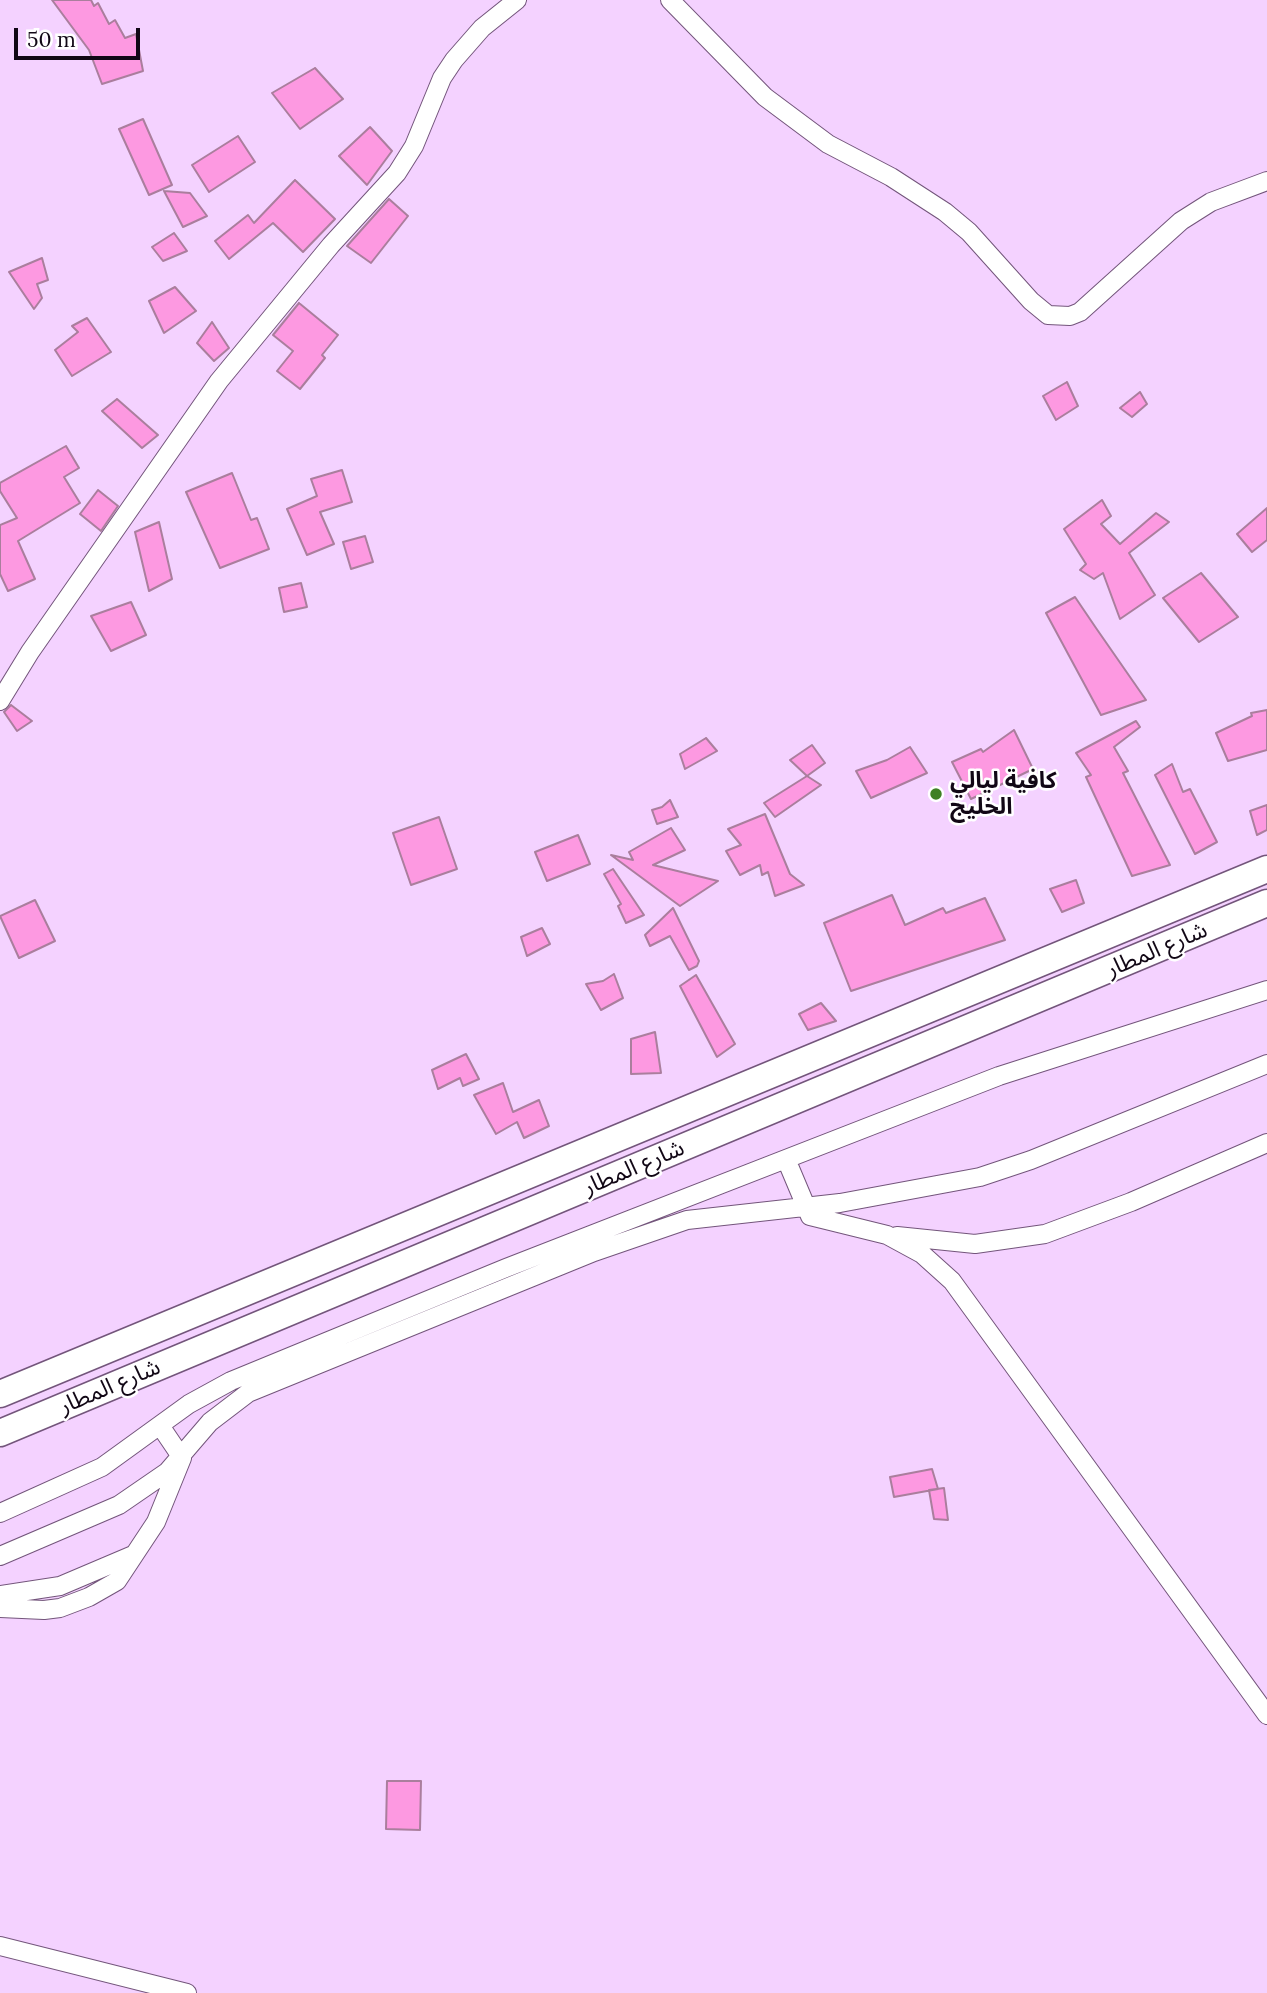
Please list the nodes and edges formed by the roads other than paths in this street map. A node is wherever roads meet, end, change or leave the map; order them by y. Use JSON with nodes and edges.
{"nodes":[{"id":1,"x":517,"y":0,"type":"edge"},
{"id":2,"x":670,"y":0,"type":"edge"},
{"id":3,"x":1267,"y":181,"type":"edge"},
{"id":4,"x":0,"y":701,"type":"edge"},
{"id":5,"x":1267,"y":869,"type":"edge"},
{"id":6,"x":1267,"y":903,"type":"edge"},
{"id":7,"x":1267,"y":990,"type":"edge"},
{"id":8,"x":1267,"y":1064,"type":"edge"},
{"id":9,"x":1267,"y":1143,"type":"edge"},
{"id":10,"x":786,"y":1159,"type":"junction"},
{"id":11,"x":803,"y":1206,"type":"junction"},
{"id":12,"x":887,"y":1235,"type":"junction"},
{"id":13,"x":0,"y":1394,"type":"edge"},
{"id":14,"x":161,"y":1427,"type":"junction"},
{"id":15,"x":0,"y":1433,"type":"edge"},
{"id":16,"x":182,"y":1458,"type":"junction"},
{"id":17,"x":0,"y":1513,"type":"edge"},
{"id":18,"x":132,"y":1555,"type":"junction"},
{"id":19,"x":0,"y":1556,"type":"edge"},
{"id":20,"x":0,"y":1595,"type":"edge"},
{"id":21,"x":0,"y":1608,"type":"edge"},
{"id":22,"x":1267,"y":1715,"type":"edge"},
{"id":23,"x":0,"y":1946,"type":"edge"},
{"id":24,"x":187,"y":1993,"type":"edge"}],
"edges":[{"from":1,"to":4,"type":"street"},
{"from":2,"to":3,"type":"street"},
{"from":5,"to":13,"type":"main road","name":"شارع المطار"},
{"from":6,"to":15,"type":"main road","name":"شارع المطار"},
{"from":7,"to":10,"type":"street"},
{"from":8,"to":11,"type":"street"},
{"from":9,"to":12,"type":"street"},
{"from":10,"to":11,"type":"street"},
{"from":10,"to":14,"type":"street"},
{"from":11,"to":12,"type":"street"},
{"from":11,"to":16,"type":"street"},
{"from":12,"to":22,"type":"street"},
{"from":14,"to":16,"type":"street"},
{"from":14,"to":17,"type":"street"},
{"from":16,"to":18,"type":"street"},
{"from":16,"to":19,"type":"street"},
{"from":18,"to":20,"type":"street"},
{"from":18,"to":21,"type":"street"},
{"from":23,"to":24,"type":"street"}]}
